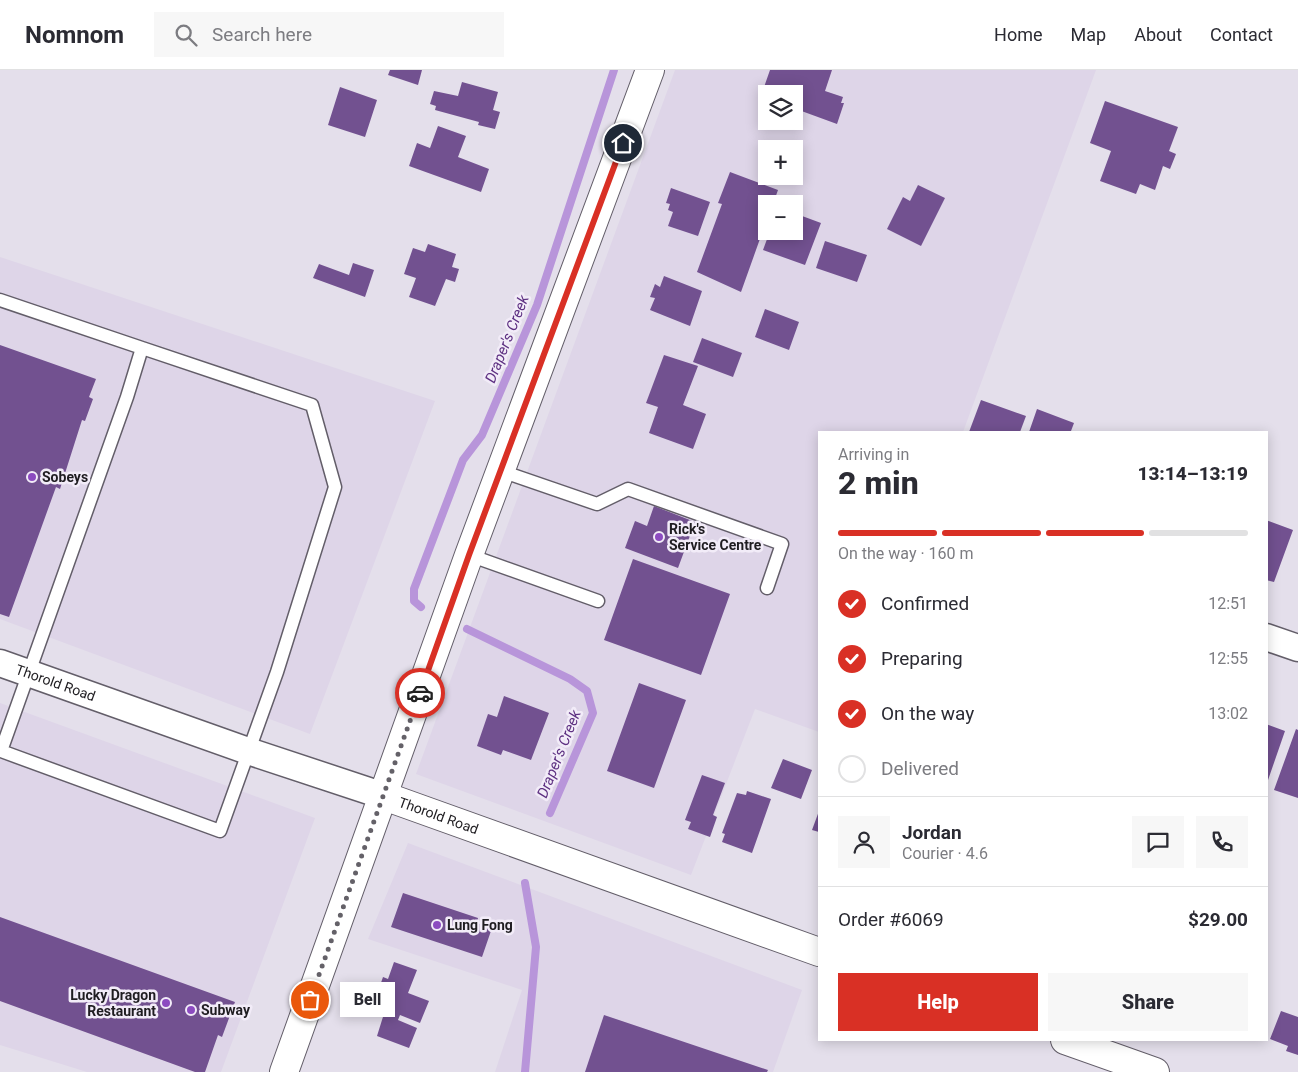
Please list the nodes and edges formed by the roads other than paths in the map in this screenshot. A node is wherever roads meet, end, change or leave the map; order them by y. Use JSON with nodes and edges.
{"nodes":[{"id":1,"x":650,"y":70,"type":"edge"},
{"id":2,"x":0,"y":300,"type":"edge"},
{"id":3,"x":142,"y":348,"type":"junction"},
{"id":4,"x":500,"y":471,"type":"junction"},
{"id":5,"x":469,"y":555,"type":"junction"},
{"id":6,"x":767,"y":588,"type":"dead end"},
{"id":7,"x":598,"y":601,"type":"dead end"},
{"id":8,"x":1268,"y":638,"type":"edge"},
{"id":9,"x":1298,"y":648,"type":"edge"},
{"id":10,"x":0,"y":663,"type":"edge"},
{"id":11,"x":29,"y":674,"type":"junction"},
{"id":12,"x":248,"y":751,"type":"junction"},
{"id":13,"x":384,"y":796,"type":"junction"},
{"id":14,"x":818,"y":952,"type":"edge"},
{"id":15,"x":1068,"y":1041,"type":"edge"},
{"id":16,"x":284,"y":1072,"type":"edge"},
{"id":17,"x":1155,"y":1072,"type":"edge"}],
"edges":[{"from":1,"to":4,"type":"main road"},
{"from":2,"to":3,"type":"lane"},
{"from":3,"to":11,"type":"lane"},
{"from":3,"to":12,"type":"lane"},
{"from":4,"to":5,"type":"main road"},
{"from":4,"to":6,"type":"lane"},
{"from":5,"to":7,"type":"lane"},
{"from":5,"to":13,"type":"main road"},
{"from":8,"to":9,"type":"street"},
{"from":10,"to":11,"type":"street","name":"Thorold Road"},
{"from":11,"to":12,"type":"street","name":"Thorold Road"},
{"from":11,"to":12,"type":"lane"},
{"from":12,"to":13,"type":"street","name":"Thorold Road"},
{"from":13,"to":14,"type":"main road","name":"Thorold Road"},
{"from":13,"to":16,"type":"main road"},
{"from":15,"to":17,"type":"main road"}]}
